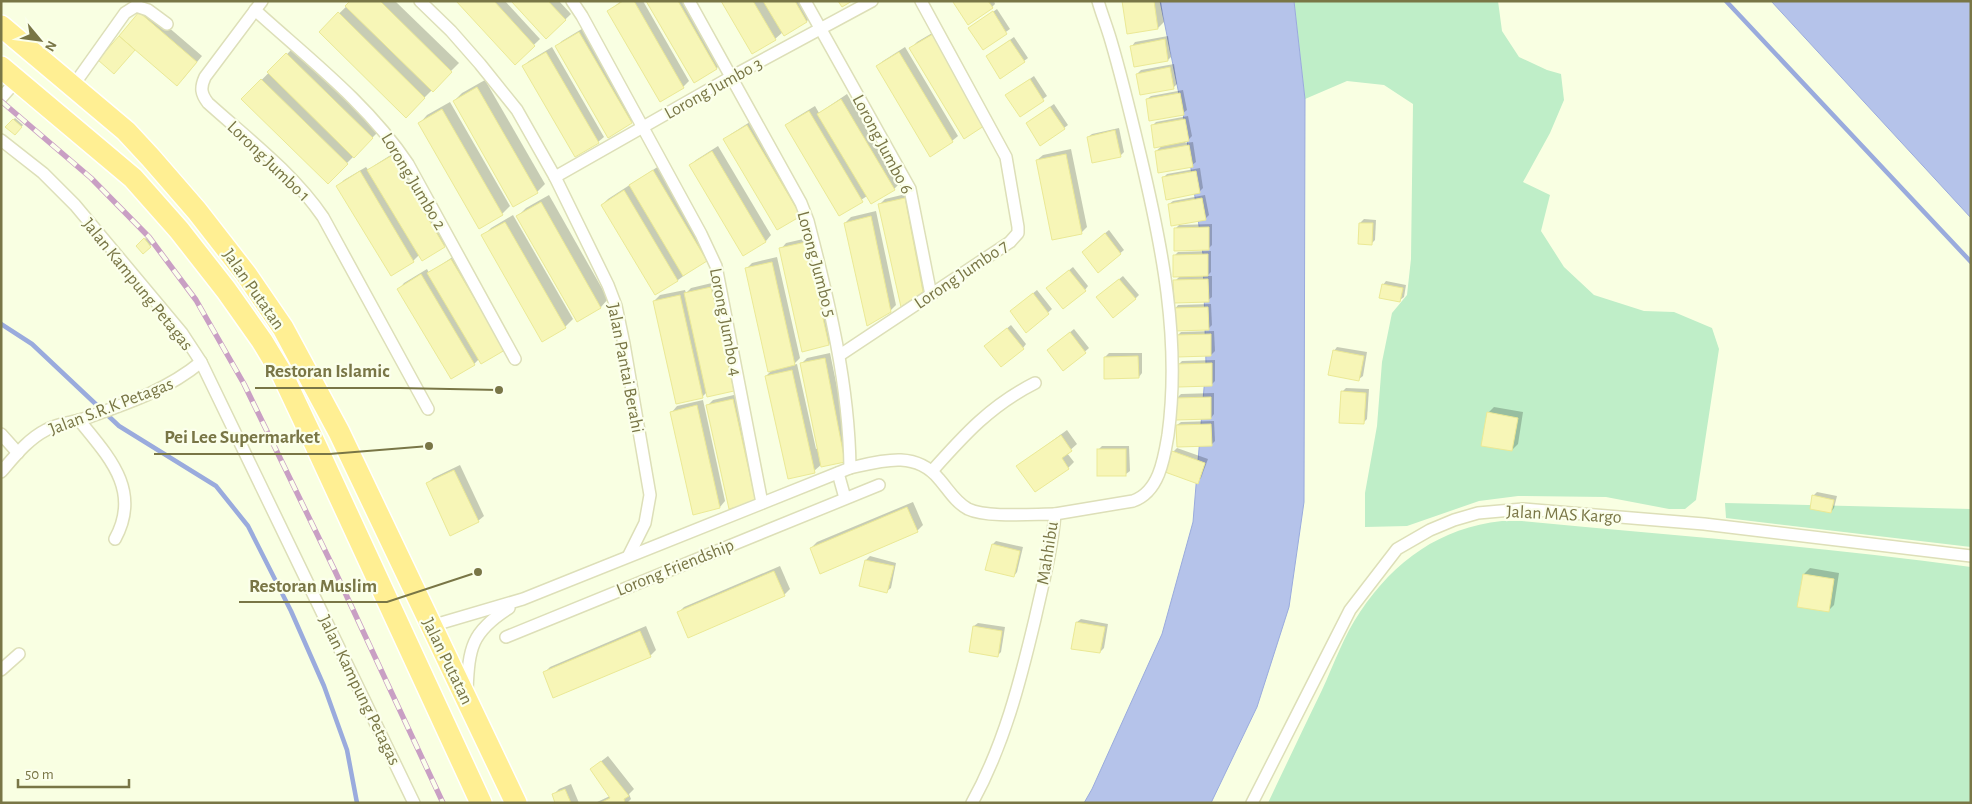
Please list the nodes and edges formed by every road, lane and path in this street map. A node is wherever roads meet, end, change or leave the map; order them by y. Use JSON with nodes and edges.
{"nodes":[{"id":1,"x":420,"y":1,"type":"edge"},
{"id":2,"x":572,"y":1,"type":"edge"},
{"id":3,"x":689,"y":1,"type":"edge"},
{"id":4,"x":804,"y":1,"type":"edge"},
{"id":5,"x":872,"y":1,"type":"edge"},
{"id":6,"x":921,"y":1,"type":"edge"},
{"id":7,"x":1098,"y":1,"type":"edge"},
{"id":8,"x":258,"y":5,"type":"edge"},
{"id":9,"x":168,"y":24,"type":"dead end"},
{"id":10,"x":1,"y":26,"type":"edge"},
{"id":11,"x":820,"y":29,"type":"junction"},
{"id":12,"x":9,"y":74,"type":"edge"},
{"id":13,"x":731,"y":77,"type":"junction"},
{"id":14,"x":73,"y":86,"type":"junction"},
{"id":15,"x":1,"y":98,"type":"edge"},
{"id":16,"x":642,"y":127,"type":"junction"},
{"id":17,"x":1,"y":140,"type":"edge"},
{"id":18,"x":555,"y":177,"type":"junction"},
{"id":19,"x":931,"y":295,"type":"junction"},
{"id":20,"x":840,"y":354,"type":"junction"},
{"id":21,"x":515,"y":359,"type":"dead end"},
{"id":22,"x":201,"y":362,"type":"junction"},
{"id":23,"x":1035,"y":383,"type":"dead end"},
{"id":24,"x":428,"y":409,"type":"dead end"},
{"id":25,"x":79,"y":420,"type":"junction"},
{"id":26,"x":1,"y":434,"type":"edge"},
{"id":27,"x":18,"y":453,"type":"junction"},
{"id":28,"x":850,"y":468,"type":"junction"},
{"id":29,"x":932,"y":471,"type":"junction"},
{"id":30,"x":1,"y":472,"type":"edge"},
{"id":31,"x":838,"y":474,"type":"junction"},
{"id":32,"x":879,"y":485,"type":"dead end"},
{"id":33,"x":845,"y":498,"type":"junction"},
{"id":34,"x":762,"y":504,"type":"junction"},
{"id":35,"x":1055,"y":514,"type":"junction"},
{"id":36,"x":115,"y":539,"type":"dead end"},
{"id":37,"x":628,"y":555,"type":"junction"},
{"id":38,"x":1971,"y":556,"type":"edge"},
{"id":39,"x":523,"y":599,"type":"junction"},
{"id":40,"x":431,"y":626,"type":"junction"},
{"id":41,"x":506,"y":637,"type":"dead end"},
{"id":42,"x":19,"y":654,"type":"dead end"},
{"id":43,"x":1,"y":670,"type":"edge"},
{"id":44,"x":466,"y":698,"type":"junction"},
{"id":45,"x":414,"y":803,"type":"edge"},
{"id":46,"x":481,"y":803,"type":"edge"},
{"id":47,"x":516,"y":803,"type":"edge"},
{"id":48,"x":972,"y":803,"type":"edge"},
{"id":49,"x":1252,"y":803,"type":"edge"}],
"edges":[{"from":1,"to":18,"type":"street","name":"Jalan Pantai Berahi"},
{"from":2,"to":16,"type":"street","name":"Lorong Jumbo 4"},
{"from":3,"to":13,"type":"street","name":"Lorong Jumbo 5"},
{"from":4,"to":11,"type":"street","name":"Lorong Jumbo 6"},
{"from":5,"to":11,"type":"street","name":"Lorong Jumbo 3"},
{"from":6,"to":19,"type":"street","name":"Lorong Jumbo 7"},
{"from":7,"to":35,"type":"street"},
{"from":8,"to":21,"type":"street","name":"Lorong Jumbo 2"},
{"from":8,"to":24,"type":"street","name":"Lorong Jumbo 1"},
{"from":9,"to":14,"type":"street"},
{"from":10,"to":14,"type":"highway","name":"Jalan Putatan"},
{"from":11,"to":13,"type":"street","name":"Lorong Jumbo 3"},
{"from":11,"to":19,"type":"street","name":"Lorong Jumbo 6"},
{"from":12,"to":15,"type":"street"},
{"from":12,"to":46,"type":"highway","name":"Jalan Putatan"},
{"from":13,"to":16,"type":"street","name":"Lorong Jumbo 3"},
{"from":13,"to":20,"type":"street","name":"Lorong Jumbo 5"},
{"from":14,"to":40,"type":"highway","name":"Jalan Putatan"},
{"from":16,"to":18,"type":"street","name":"Lorong Jumbo 3"},
{"from":16,"to":34,"type":"street","name":"Lorong Jumbo 4"},
{"from":17,"to":22,"type":"street","name":"Jalan Kampung Petagas"},
{"from":18,"to":37,"type":"street","name":"Jalan Pantai Berahi"},
{"from":19,"to":20,"type":"street","name":"Lorong Jumbo 7"},
{"from":20,"to":28,"type":"street","name":"Lorong Jumbo 5"},
{"from":22,"to":25,"type":"street","name":"Jalan S.R.K Petagas"},
{"from":22,"to":45,"type":"street","name":"Jalan Kampung Petagas"},
{"from":23,"to":29,"type":"street"},
{"from":25,"to":27,"type":"street","name":"Jalan S.R.K Petagas"},
{"from":25,"to":36,"type":"street"},
{"from":26,"to":27,"type":"street"},
{"from":27,"to":30,"type":"street","name":"Jalan S.R.K Petagas"},
{"from":28,"to":29,"type":"street","name":"Mahhibu"},
{"from":28,"to":31,"type":"street","name":"Mahhibu"},
{"from":29,"to":35,"type":"street","name":"Mahhibu"},
{"from":31,"to":33,"type":"street"},
{"from":31,"to":34,"type":"street","name":"Mahhibu"},
{"from":32,"to":33,"type":"street","name":"Lorong Friendship"},
{"from":33,"to":41,"type":"street","name":"Lorong Friendship"},
{"from":34,"to":37,"type":"street","name":"Mahhibu"},
{"from":35,"to":48,"type":"street","name":"Mahhibu"},
{"from":37,"to":39,"type":"street"},
{"from":38,"to":49,"type":"street","name":"Jalan MAS Kargo"},
{"from":39,"to":40,"type":"street"},
{"from":39,"to":44,"type":"street"},
{"from":40,"to":44,"type":"highway","name":"Jalan Putatan"},
{"from":42,"to":43,"type":"street"},
{"from":44,"to":47,"type":"highway","name":"Jalan Putatan"}]}
